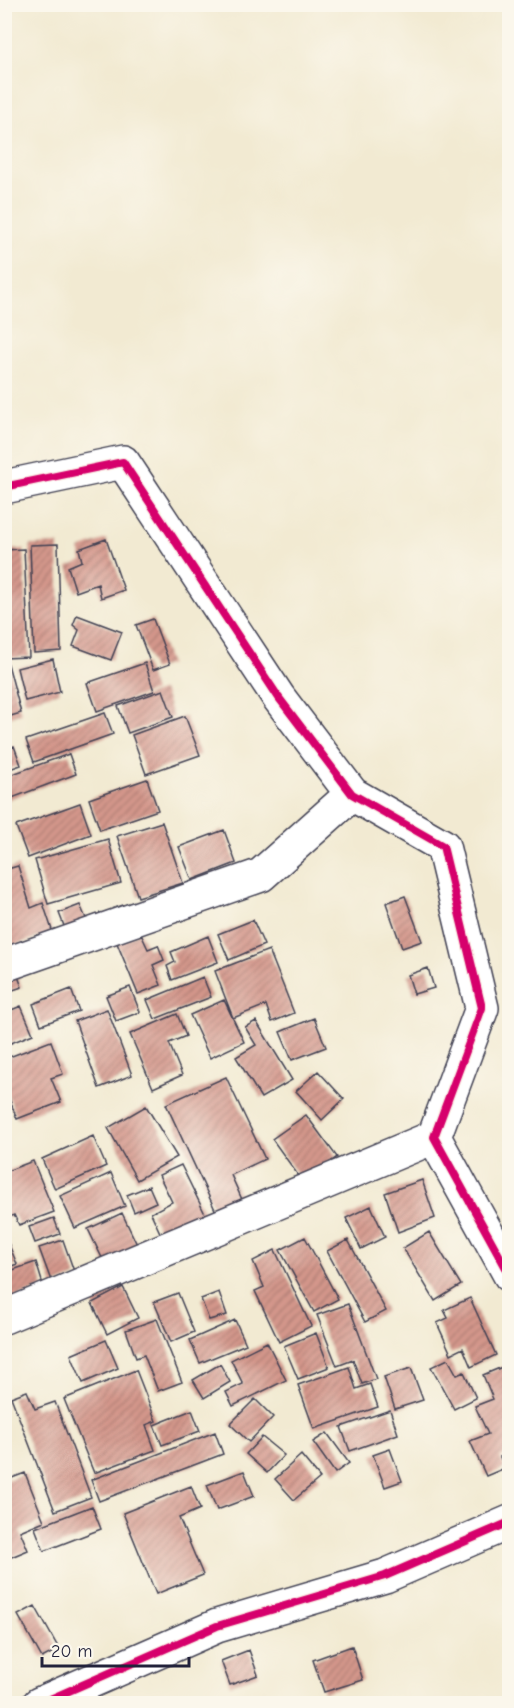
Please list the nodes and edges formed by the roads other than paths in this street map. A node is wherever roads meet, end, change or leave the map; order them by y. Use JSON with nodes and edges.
{"nodes":[{"id":1,"x":4,"y":487,"type":"edge"},
{"id":2,"x":352,"y":794,"type":"junction"},
{"id":3,"x":4,"y":965,"type":"edge"},
{"id":4,"x":434,"y":1137,"type":"junction"},
{"id":5,"x":510,"y":1275,"type":"edge"},
{"id":6,"x":4,"y":1317,"type":"edge"},
{"id":7,"x":510,"y":1522,"type":"edge"},
{"id":8,"x":39,"y":1704,"type":"edge"}],
"edges":[{"from":1,"to":2,"type":"street"},
{"from":2,"to":3,"type":"street"},
{"from":2,"to":4,"type":"street"},
{"from":4,"to":5,"type":"street"},
{"from":4,"to":6,"type":"street"},
{"from":7,"to":8,"type":"street"}]}
